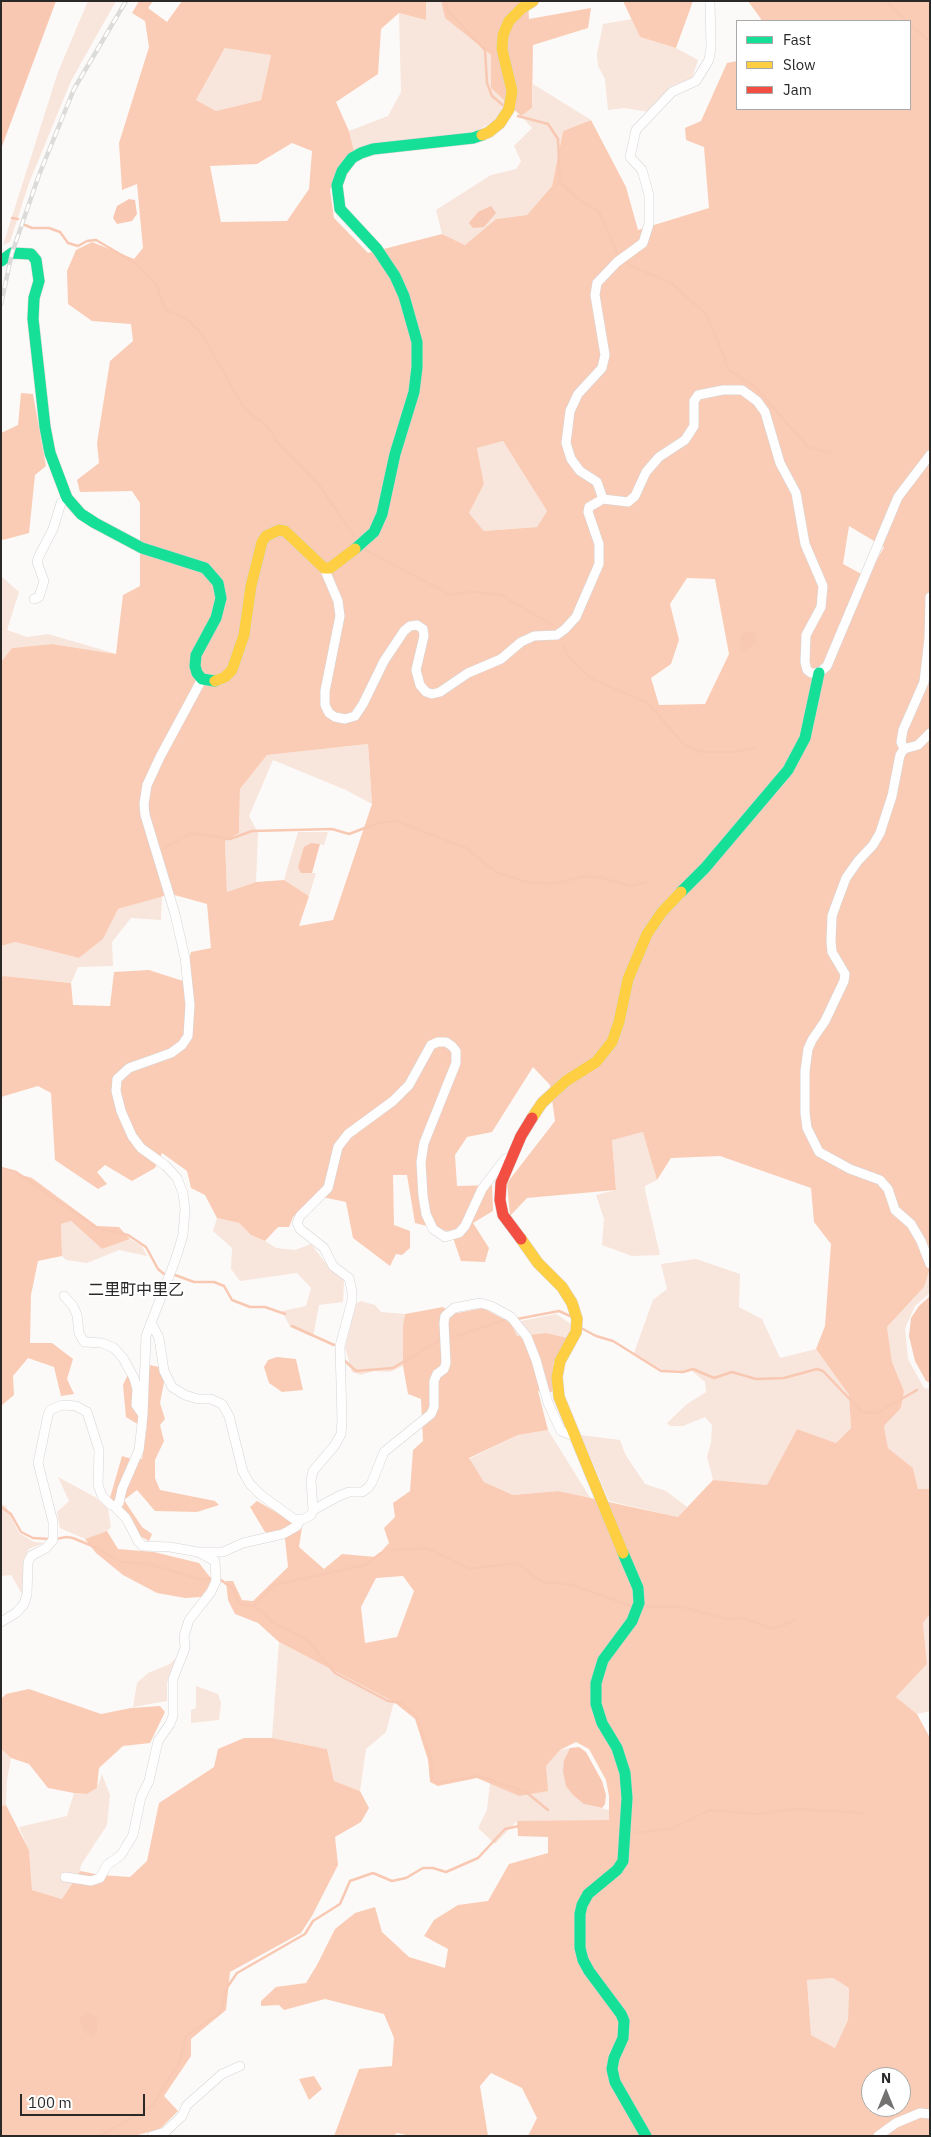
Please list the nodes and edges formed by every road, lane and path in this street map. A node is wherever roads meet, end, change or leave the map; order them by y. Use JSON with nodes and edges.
{"nodes":[{"id":1,"x":533,"y":1,"type":"edge"},
{"id":2,"x":710,"y":1,"type":"edge"},
{"id":3,"x":1,"y":261,"type":"edge"},
{"id":4,"x":930,"y":455,"type":"edge"},
{"id":5,"x":67,"y":498,"type":"junction"},
{"id":6,"x":603,"y":499,"type":"junction"},
{"id":7,"x":324,"y":568,"type":"junction"},
{"id":8,"x":930,"y":597,"type":"edge"},
{"id":9,"x":34,"y":599,"type":"dead end"},
{"id":10,"x":819,"y":673,"type":"junction"},
{"id":11,"x":202,"y":679,"type":"junction"},
{"id":12,"x":930,"y":733,"type":"edge"},
{"id":13,"x":904,"y":749,"type":"junction"},
{"id":14,"x":510,"y":1158,"type":"junction"},
{"id":15,"x":930,"y":1264,"type":"edge"},
{"id":16,"x":64,"y":1296,"type":"dead end"},
{"id":17,"x":151,"y":1322,"type":"junction"},
{"id":18,"x":143,"y":1415,"type":"junction"},
{"id":19,"x":574,"y":1436,"type":"junction"},
{"id":20,"x":114,"y":1506,"type":"junction"},
{"id":21,"x":313,"y":1510,"type":"junction"},
{"id":22,"x":300,"y":1520,"type":"junction"},
{"id":23,"x":198,"y":1552,"type":"junction"},
{"id":24,"x":1,"y":1622,"type":"edge"},
{"id":25,"x":65,"y":1877,"type":"dead end"},
{"id":26,"x":240,"y":2066,"type":"dead end"},
{"id":27,"x":930,"y":2114,"type":"edge"},
{"id":28,"x":152,"y":2136,"type":"edge"},
{"id":29,"x":646,"y":2136,"type":"edge"},
{"id":30,"x":878,"y":2136,"type":"edge"}],
"edges":[{"from":1,"to":7,"type":"street"},
{"from":2,"to":6,"type":"street"},
{"from":3,"to":5,"type":"street"},
{"from":4,"to":10,"type":"street"},
{"from":5,"to":9,"type":"street"},
{"from":5,"to":11,"type":"street"},
{"from":6,"to":7,"type":"street"},
{"from":6,"to":10,"type":"street"},
{"from":7,"to":11,"type":"street"},
{"from":8,"to":13,"type":"street"},
{"from":10,"to":14,"type":"street"},
{"from":11,"to":17,"type":"street"},
{"from":12,"to":13,"type":"street"},
{"from":13,"to":15,"type":"street"},
{"from":14,"to":19,"type":"street"},
{"from":14,"to":21,"type":"street"},
{"from":16,"to":18,"type":"street"},
{"from":17,"to":18,"type":"street"},
{"from":17,"to":22,"type":"street"},
{"from":18,"to":20,"type":"street"},
{"from":19,"to":21,"type":"street"},
{"from":19,"to":29,"type":"street"},
{"from":20,"to":23,"type":"street"},
{"from":20,"to":24,"type":"street"},
{"from":21,"to":22,"type":"street"},
{"from":22,"to":23,"type":"street"},
{"from":23,"to":25,"type":"street"},
{"from":26,"to":28,"type":"street"},
{"from":27,"to":30,"type":"street"}]}
